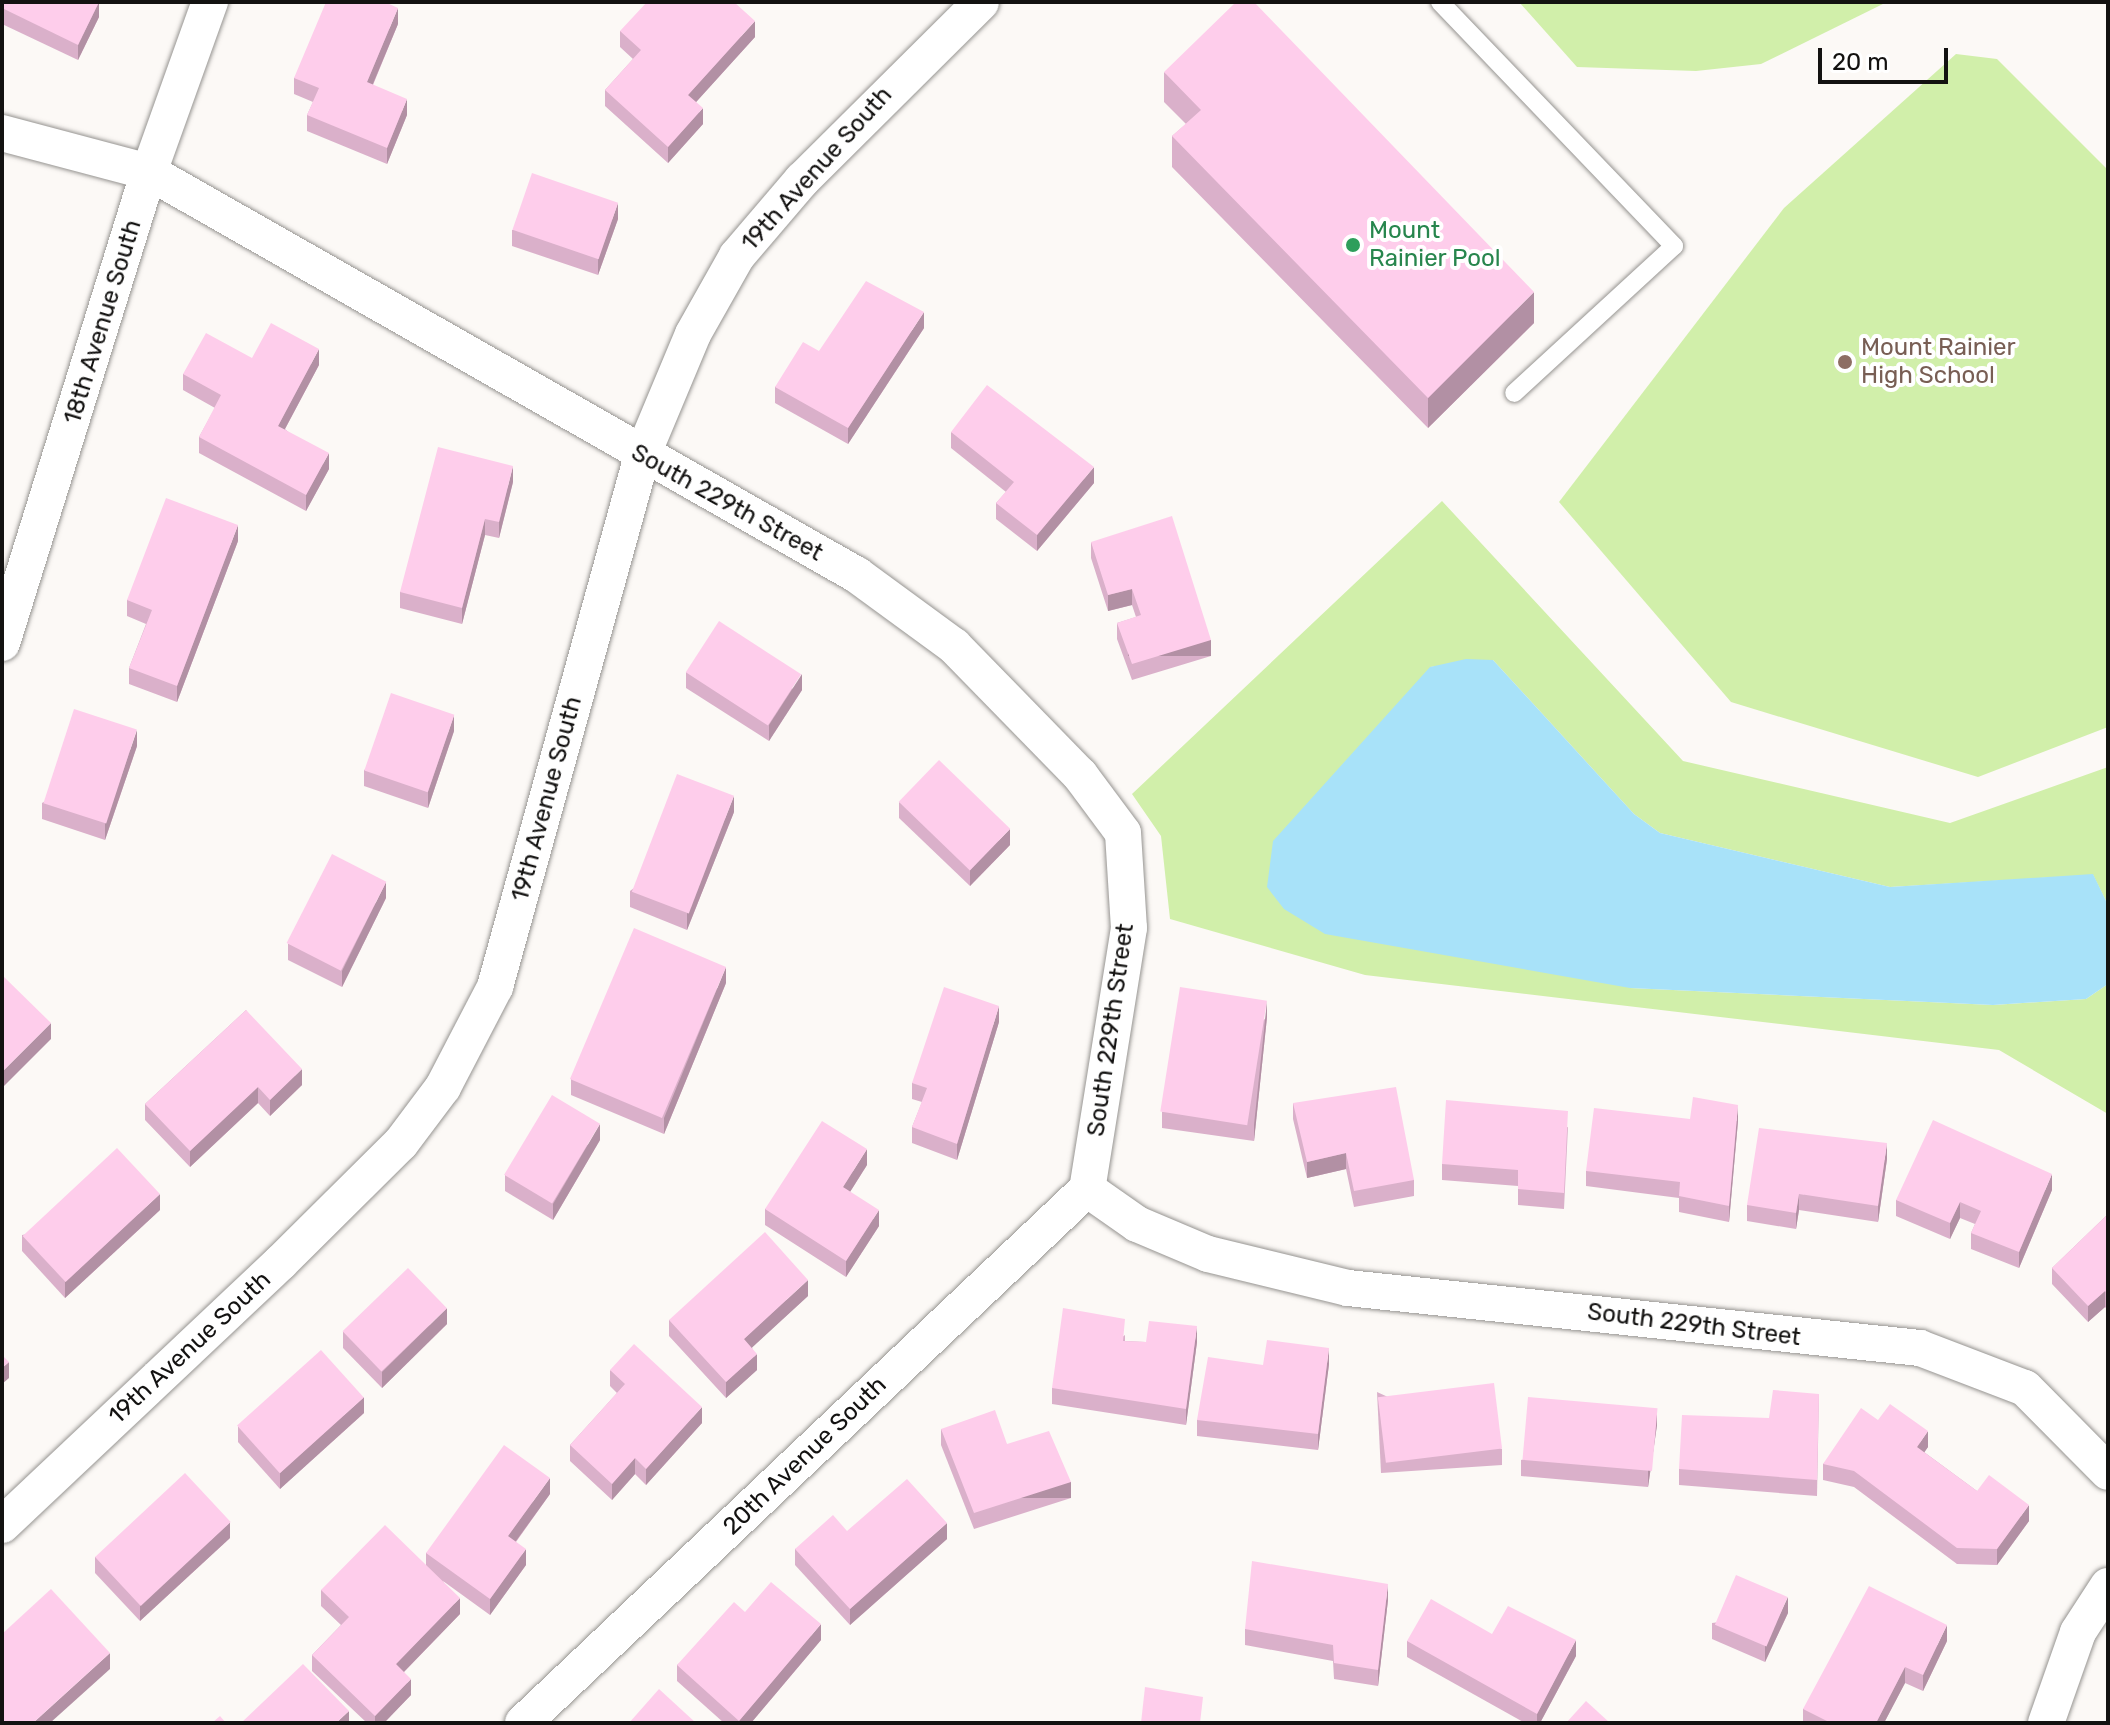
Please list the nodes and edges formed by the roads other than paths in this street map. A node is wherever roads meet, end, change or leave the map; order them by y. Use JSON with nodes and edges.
{"nodes":[{"id":1,"x":210,"y":2,"type":"edge"},
{"id":2,"x":981,"y":2,"type":"edge"},
{"id":3,"x":1440,"y":2,"type":"edge"},
{"id":4,"x":2,"y":133,"type":"edge"},
{"id":5,"x":149,"y":172,"type":"junction"},
{"id":6,"x":1514,"y":393,"type":"dead end"},
{"id":7,"x":642,"y":456,"type":"junction"},
{"id":8,"x":2,"y":643,"type":"edge"},
{"id":9,"x":1087,"y":1189,"type":"junction"},
{"id":10,"x":2108,"y":1472,"type":"edge"},
{"id":11,"x":2,"y":1525,"type":"edge"},
{"id":12,"x":2108,"y":1586,"type":"edge"},
{"id":13,"x":523,"y":1723,"type":"edge"},
{"id":14,"x":2046,"y":1723,"type":"edge"}],
"edges":[{"from":1,"to":5,"type":"street","name":"18th Avenue South"},
{"from":2,"to":7,"type":"street","name":"19th Avenue South"},
{"from":3,"to":6,"type":"lane"},
{"from":4,"to":5,"type":"street","name":"South 229th Street"},
{"from":5,"to":7,"type":"street","name":"South 229th Street"},
{"from":5,"to":8,"type":"street","name":"18th Avenue South"},
{"from":7,"to":9,"type":"street","name":"South 229th Street"},
{"from":7,"to":11,"type":"street","name":"19th Avenue South"},
{"from":9,"to":10,"type":"street","name":"South 229th Street"},
{"from":9,"to":13,"type":"street","name":"20th Avenue South"},
{"from":12,"to":14,"type":"street"}]}
